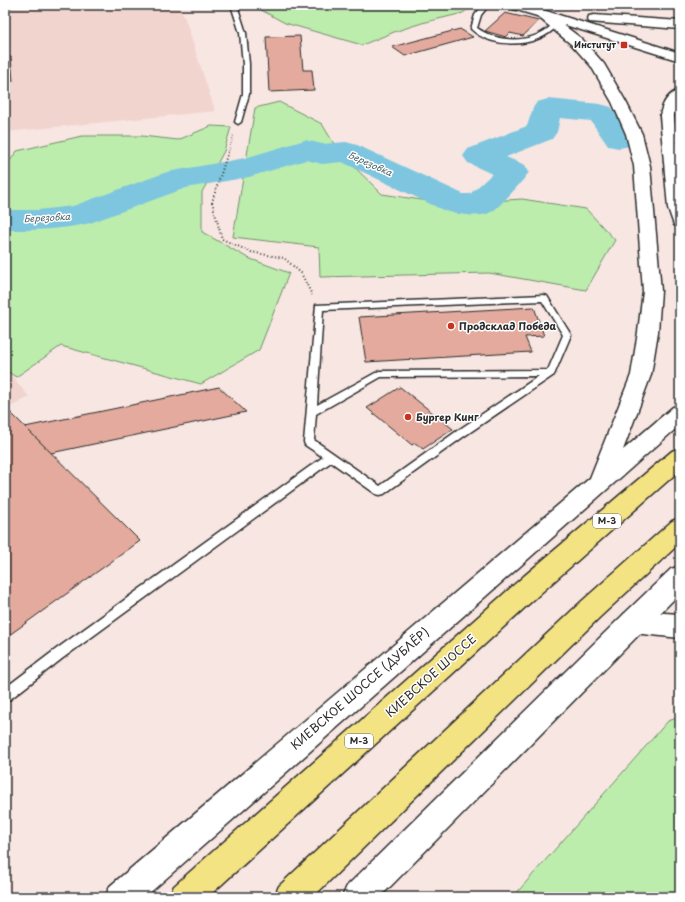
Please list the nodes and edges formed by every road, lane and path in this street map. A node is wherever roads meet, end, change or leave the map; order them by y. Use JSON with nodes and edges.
{"nodes":[{"id":1,"x":234,"y":5,"type":"edge"},
{"id":2,"x":486,"y":5,"type":"edge"},
{"id":3,"x":514,"y":5,"type":"edge"},
{"id":4,"x":541,"y":13,"type":"junction"},
{"id":5,"x":555,"y":25,"type":"junction"},
{"id":6,"x":680,"y":25,"type":"edge"},
{"id":7,"x":680,"y":57,"type":"edge"},
{"id":8,"x":680,"y":94,"type":"edge"},
{"id":9,"x":238,"y":122,"type":"joint"},
{"id":10,"x":680,"y":221,"type":"edge"},
{"id":11,"x":319,"y":307,"type":"junction"},
{"id":12,"x":551,"y":374,"type":"junction"},
{"id":13,"x":311,"y":412,"type":"junction"},
{"id":14,"x":680,"y":413,"type":"edge"},
{"id":15,"x":331,"y":457,"type":"junction"},
{"id":16,"x":680,"y":457,"type":"edge"},
{"id":17,"x":600,"y":481,"type":"junction"},
{"id":18,"x":680,"y":528,"type":"edge"},
{"id":19,"x":680,"y":577,"type":"edge"},
{"id":20,"x":633,"y":622,"type":"junction"},
{"id":21,"x":680,"y":626,"type":"edge"},
{"id":22,"x":5,"y":696,"type":"edge"},
{"id":23,"x":121,"y":897,"type":"edge"},
{"id":24,"x":185,"y":897,"type":"edge"},
{"id":25,"x":290,"y":897,"type":"edge"},
{"id":26,"x":358,"y":897,"type":"edge"}],
"edges":[{"from":1,"to":9,"type":"lane"},
{"from":2,"to":5,"type":"lane"},
{"from":3,"to":4,"type":"main road"},
{"from":4,"to":5,"type":"main road"},
{"from":4,"to":6,"type":"main road"},
{"from":4,"to":7,"type":"main road"},
{"from":5,"to":17,"type":"main road"},
{"from":8,"to":10,"type":"main road"},
{"from":9,"to":11,"type":"path"},
{"from":11,"to":12,"type":"lane"},
{"from":11,"to":13,"type":"lane"},
{"from":12,"to":13,"type":"lane"},
{"from":12,"to":15,"type":"lane"},
{"from":13,"to":15,"type":"lane"},
{"from":14,"to":17,"type":"main road","name":"КИЕВСКОЕ ШОССЕ (ДУБЛЁР)"},
{"from":15,"to":22,"type":"lane"},
{"from":16,"to":24,"type":"highway","name":"КИЕВСКОЕ ШОССЕ","number":"М-3"},
{"from":17,"to":23,"type":"main road","name":"КИЕВСКОЕ ШОССЕ (ДУБЛЁР)"},
{"from":18,"to":25,"type":"highway"},
{"from":19,"to":20,"type":"main road"},
{"from":20,"to":21,"type":"main road"},
{"from":20,"to":26,"type":"main road"}]}
